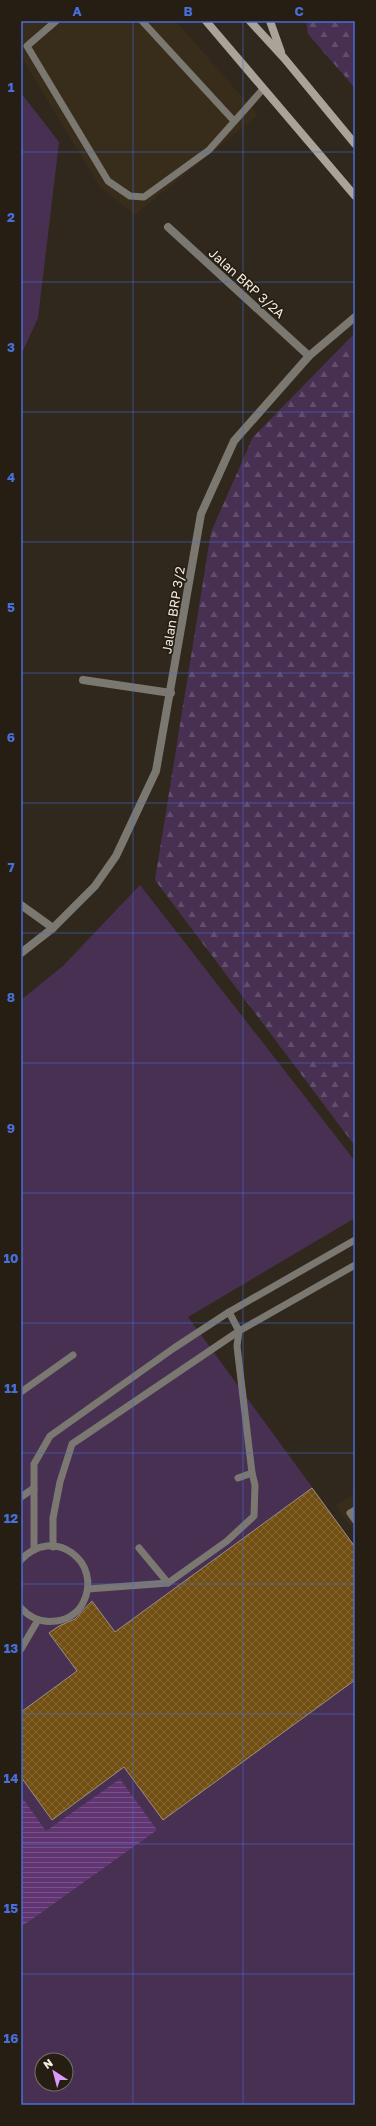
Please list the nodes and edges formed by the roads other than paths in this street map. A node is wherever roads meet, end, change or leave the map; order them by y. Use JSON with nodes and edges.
{"nodes":[{"id":1,"x":56,"y":21,"type":"edge"},
{"id":2,"x":142,"y":21,"type":"edge"},
{"id":3,"x":206,"y":21,"type":"edge"},
{"id":4,"x":250,"y":21,"type":"edge"},
{"id":5,"x":270,"y":21,"type":"edge"},
{"id":6,"x":284,"y":58,"type":"junction"},
{"id":7,"x":263,"y":88,"type":"junction"},
{"id":8,"x":234,"y":121,"type":"junction"},
{"id":9,"x":355,"y":144,"type":"edge"},
{"id":10,"x":355,"y":196,"type":"edge"},
{"id":11,"x":168,"y":227,"type":"dead end"},
{"id":12,"x":355,"y":317,"type":"edge"},
{"id":13,"x":309,"y":356,"type":"junction"},
{"id":14,"x":83,"y":680,"type":"dead end"},
{"id":15,"x":171,"y":693,"type":"junction"},
{"id":16,"x":21,"y":905,"type":"edge"},
{"id":17,"x":52,"y":928,"type":"junction"},
{"id":18,"x":21,"y":953,"type":"edge"},
{"id":19,"x":355,"y":1240,"type":"edge"},
{"id":20,"x":355,"y":1265,"type":"edge"},
{"id":21,"x":229,"y":1312,"type":"junction"},
{"id":22,"x":239,"y":1331,"type":"junction"},
{"id":23,"x":73,"y":1355,"type":"dead end"},
{"id":24,"x":21,"y":1392,"type":"edge"},
{"id":25,"x":252,"y":1473,"type":"junction"},
{"id":26,"x":238,"y":1478,"type":"dead end"},
{"id":27,"x":34,"y":1488,"type":"junction"},
{"id":28,"x":21,"y":1497,"type":"edge"},
{"id":29,"x":355,"y":1510,"type":"edge"},
{"id":30,"x":355,"y":1520,"type":"edge"},
{"id":31,"x":53,"y":1547,"type":"junction"},
{"id":32,"x":139,"y":1548,"type":"dead end"},
{"id":33,"x":34,"y":1550,"type":"junction"},
{"id":34,"x":21,"y":1560,"type":"edge"},
{"id":35,"x":168,"y":1582,"type":"junction"},
{"id":36,"x":88,"y":1589,"type":"junction"},
{"id":37,"x":21,"y":1608,"type":"edge"},
{"id":38,"x":38,"y":1620,"type":"junction"},
{"id":39,"x":21,"y":1649,"type":"edge"}],
"edges":[{"from":1,"to":8,"type":"lane"},
{"from":2,"to":8,"type":"lane"},
{"from":3,"to":7,"type":"main road"},
{"from":4,"to":6,"type":"main road"},
{"from":5,"to":6,"type":"main road"},
{"from":6,"to":9,"type":"main road"},
{"from":7,"to":8,"type":"lane"},
{"from":7,"to":10,"type":"main road"},
{"from":11,"to":13,"type":"street","name":"Jalan BRP 3/2A"},
{"from":12,"to":13,"type":"street","name":"Jalan BRP 3/2"},
{"from":13,"to":15,"type":"street","name":"Jalan BRP 3/2"},
{"from":14,"to":15,"type":"street"},
{"from":15,"to":17,"type":"street","name":"Jalan BRP 3/2"},
{"from":16,"to":17,"type":"street"},
{"from":17,"to":18,"type":"street","name":"Jalan BRP 3/2"},
{"from":19,"to":21,"type":"lane"},
{"from":20,"to":22,"type":"lane"},
{"from":21,"to":22,"type":"lane"},
{"from":21,"to":27,"type":"lane"},
{"from":22,"to":25,"type":"lane"},
{"from":22,"to":31,"type":"lane"},
{"from":23,"to":24,"type":"lane"},
{"from":25,"to":26,"type":"lane"},
{"from":25,"to":35,"type":"lane"},
{"from":27,"to":28,"type":"lane"},
{"from":27,"to":33,"type":"lane"},
{"from":29,"to":30,"type":"lane"},
{"from":31,"to":33,"type":"lane"},
{"from":31,"to":36,"type":"lane"},
{"from":32,"to":35,"type":"lane"},
{"from":33,"to":34,"type":"lane"},
{"from":35,"to":36,"type":"lane"},
{"from":36,"to":38,"type":"lane"},
{"from":37,"to":38,"type":"lane"},
{"from":38,"to":39,"type":"lane"}]}
